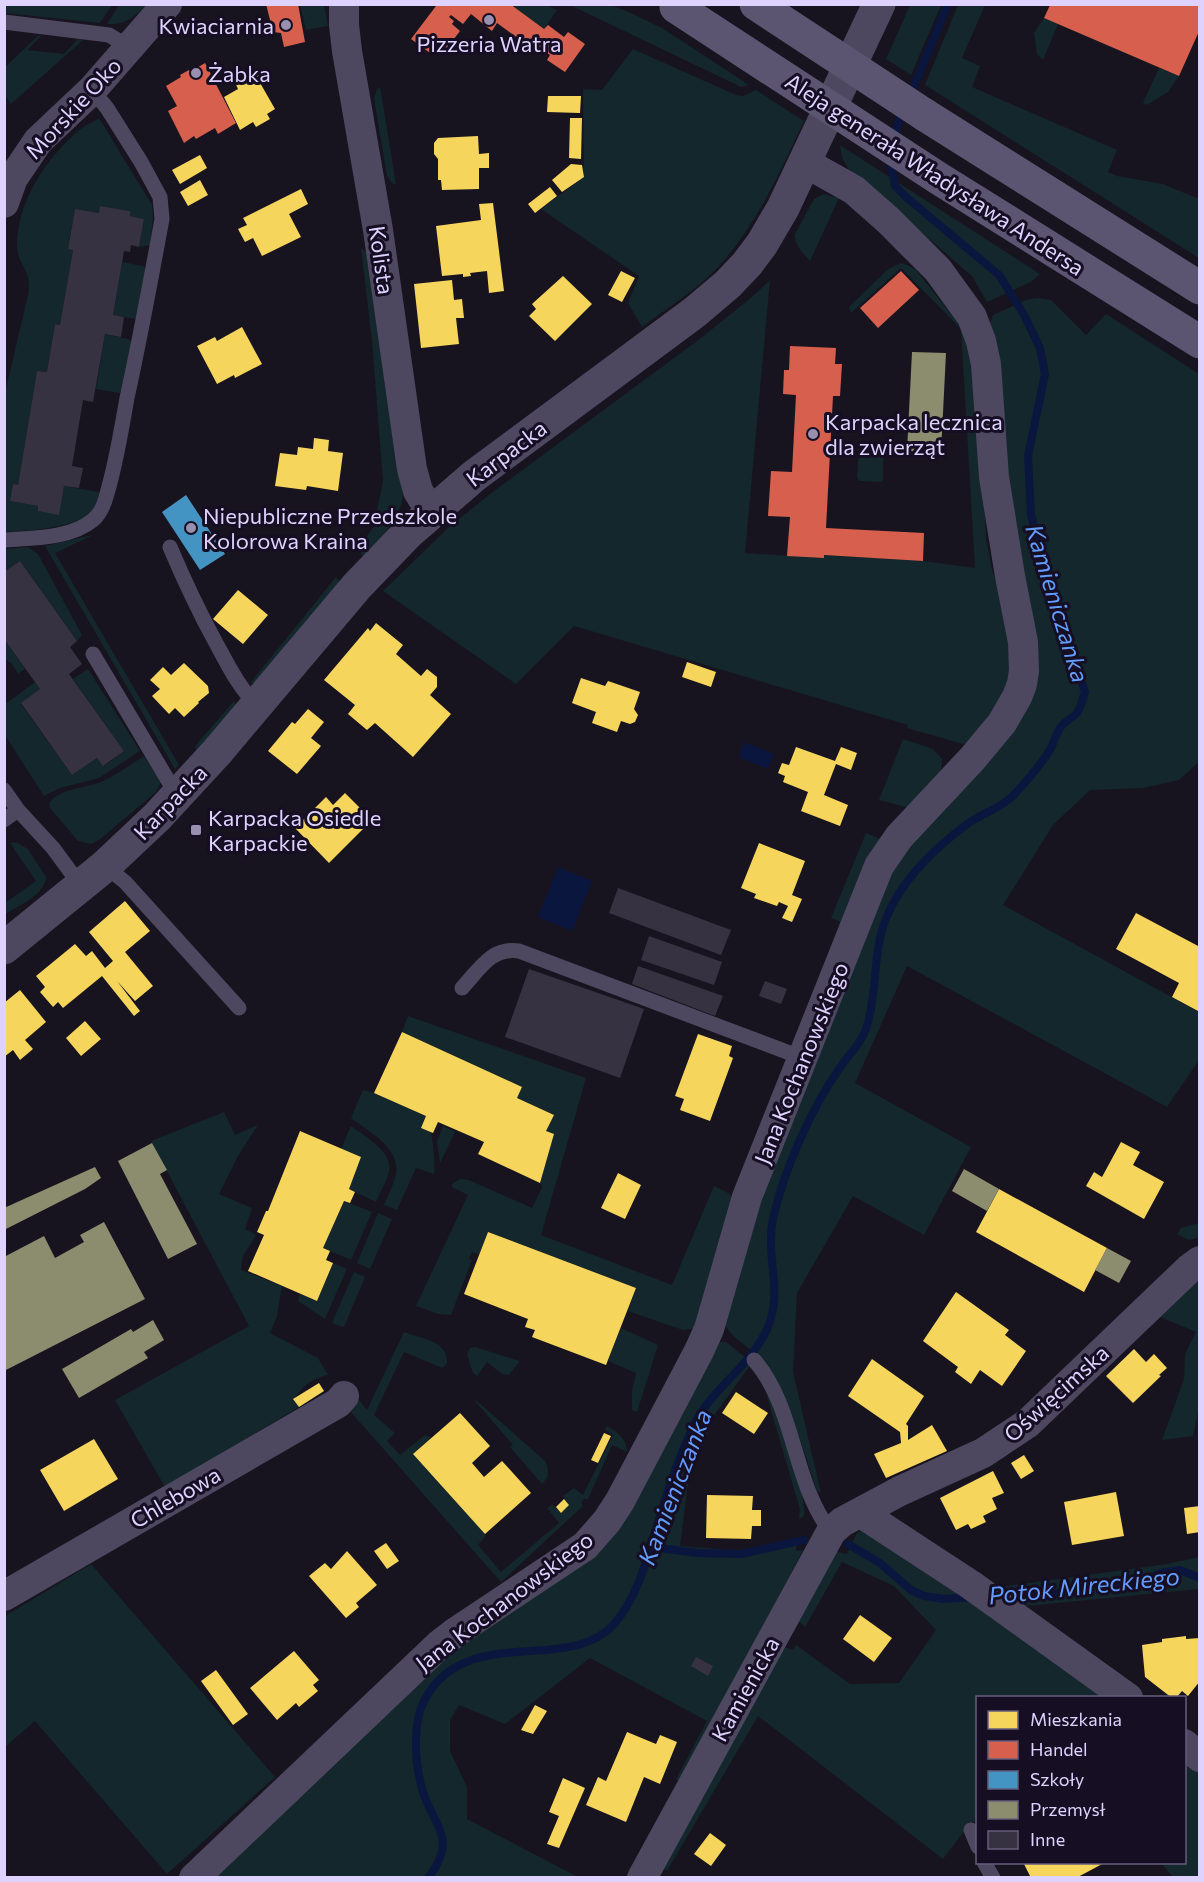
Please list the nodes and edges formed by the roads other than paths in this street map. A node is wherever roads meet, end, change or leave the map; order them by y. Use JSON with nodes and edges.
{"nodes":[{"id":1,"x":167,"y":4,"type":"edge"},
{"id":2,"x":344,"y":4,"type":"edge"},
{"id":3,"x":756,"y":4,"type":"edge"},
{"id":4,"x":879,"y":4,"type":"edge"},
{"id":5,"x":674,"y":6,"type":"edge"},
{"id":6,"x":4,"y":22,"type":"edge"},
{"id":7,"x":129,"y":47,"type":"junction"},
{"id":8,"x":92,"y":90,"type":"junction"},
{"id":9,"x":806,"y":163,"type":"junction"},
{"id":10,"x":4,"y":203,"type":"edge"},
{"id":11,"x":1200,"y":288,"type":"edge"},
{"id":12,"x":1200,"y":342,"type":"edge"},
{"id":13,"x":431,"y":512,"type":"junction"},
{"id":14,"x":4,"y":540,"type":"edge"},
{"id":15,"x":170,"y":547,"type":"dead end"},
{"id":16,"x":93,"y":654,"type":"dead end"},
{"id":17,"x":257,"y":705,"type":"junction"},
{"id":18,"x":4,"y":790,"type":"edge"},
{"id":19,"x":178,"y":795,"type":"junction"},
{"id":20,"x":18,"y":810,"type":"junction"},
{"id":21,"x":4,"y":820,"type":"edge"},
{"id":22,"x":93,"y":876,"type":"junction"},
{"id":23,"x":4,"y":948,"type":"edge"},
{"id":24,"x":462,"y":988,"type":"dead end"},
{"id":25,"x":239,"y":1008,"type":"dead end"},
{"id":26,"x":803,"y":1058,"type":"junction"},
{"id":27,"x":1200,"y":1261,"type":"edge"},
{"id":28,"x":754,"y":1360,"type":"dead end"},
{"id":29,"x":344,"y":1396,"type":"dead end"},
{"id":30,"x":861,"y":1513,"type":"junction"},
{"id":31,"x":831,"y":1532,"type":"junction"},
{"id":32,"x":4,"y":1596,"type":"edge"},
{"id":33,"x":1126,"y":1696,"type":"edge"},
{"id":34,"x":971,"y":1830,"type":"dead end"},
{"id":35,"x":976,"y":1842,"type":"edge"},
{"id":36,"x":985,"y":1864,"type":"edge"},
{"id":37,"x":194,"y":1878,"type":"edge"},
{"id":38,"x":642,"y":1878,"type":"edge"},
{"id":39,"x":993,"y":1878,"type":"edge"}],
"edges":[{"from":1,"to":7,"type":"street","name":"Morskie Oko"},
{"from":2,"to":13,"type":"street","name":"Kolista"},
{"from":3,"to":11,"type":"main road","name":"Aleja generała Władysława Andersa","bridge":true},
{"from":4,"to":9,"type":"street","name":"Karpacka"},
{"from":5,"to":12,"type":"main road","name":"Aleja generała Władysława Andersa","bridge":true},
{"from":6,"to":7,"type":"lane","name":"Morskie Oko"},
{"from":7,"to":8,"type":"street","name":"Morskie Oko"},
{"from":8,"to":10,"type":"street","name":"Morskie Oko"},
{"from":8,"to":14,"type":"lane"},
{"from":9,"to":13,"type":"street","name":"Karpacka"},
{"from":9,"to":26,"type":"street","name":"Jana Kochanowskiego"},
{"from":13,"to":17,"type":"street","name":"Karpacka"},
{"from":15,"to":17,"type":"lane"},
{"from":16,"to":19,"type":"lane"},
{"from":17,"to":19,"type":"street","name":"Karpacka"},
{"from":18,"to":20,"type":"lane"},
{"from":19,"to":22,"type":"street","name":"Karpacka"},
{"from":20,"to":21,"type":"lane"},
{"from":20,"to":22,"type":"lane"},
{"from":22,"to":23,"type":"street","name":"Karpacka"},
{"from":22,"to":25,"type":"lane"},
{"from":24,"to":26,"type":"lane"},
{"from":26,"to":37,"type":"street","name":"Jana Kochanowskiego"},
{"from":27,"to":30,"type":"street","name":"Oświęcimska"},
{"from":28,"to":31,"type":"lane"},
{"from":29,"to":32,"type":"street","name":"Chlebowa"},
{"from":30,"to":31,"type":"street","name":"Kamienicka"},
{"from":30,"to":33,"type":"street"},
{"from":31,"to":38,"type":"street","name":"Kamienicka"},
{"from":34,"to":35,"type":"lane"},
{"from":36,"to":39,"type":"lane"}]}
